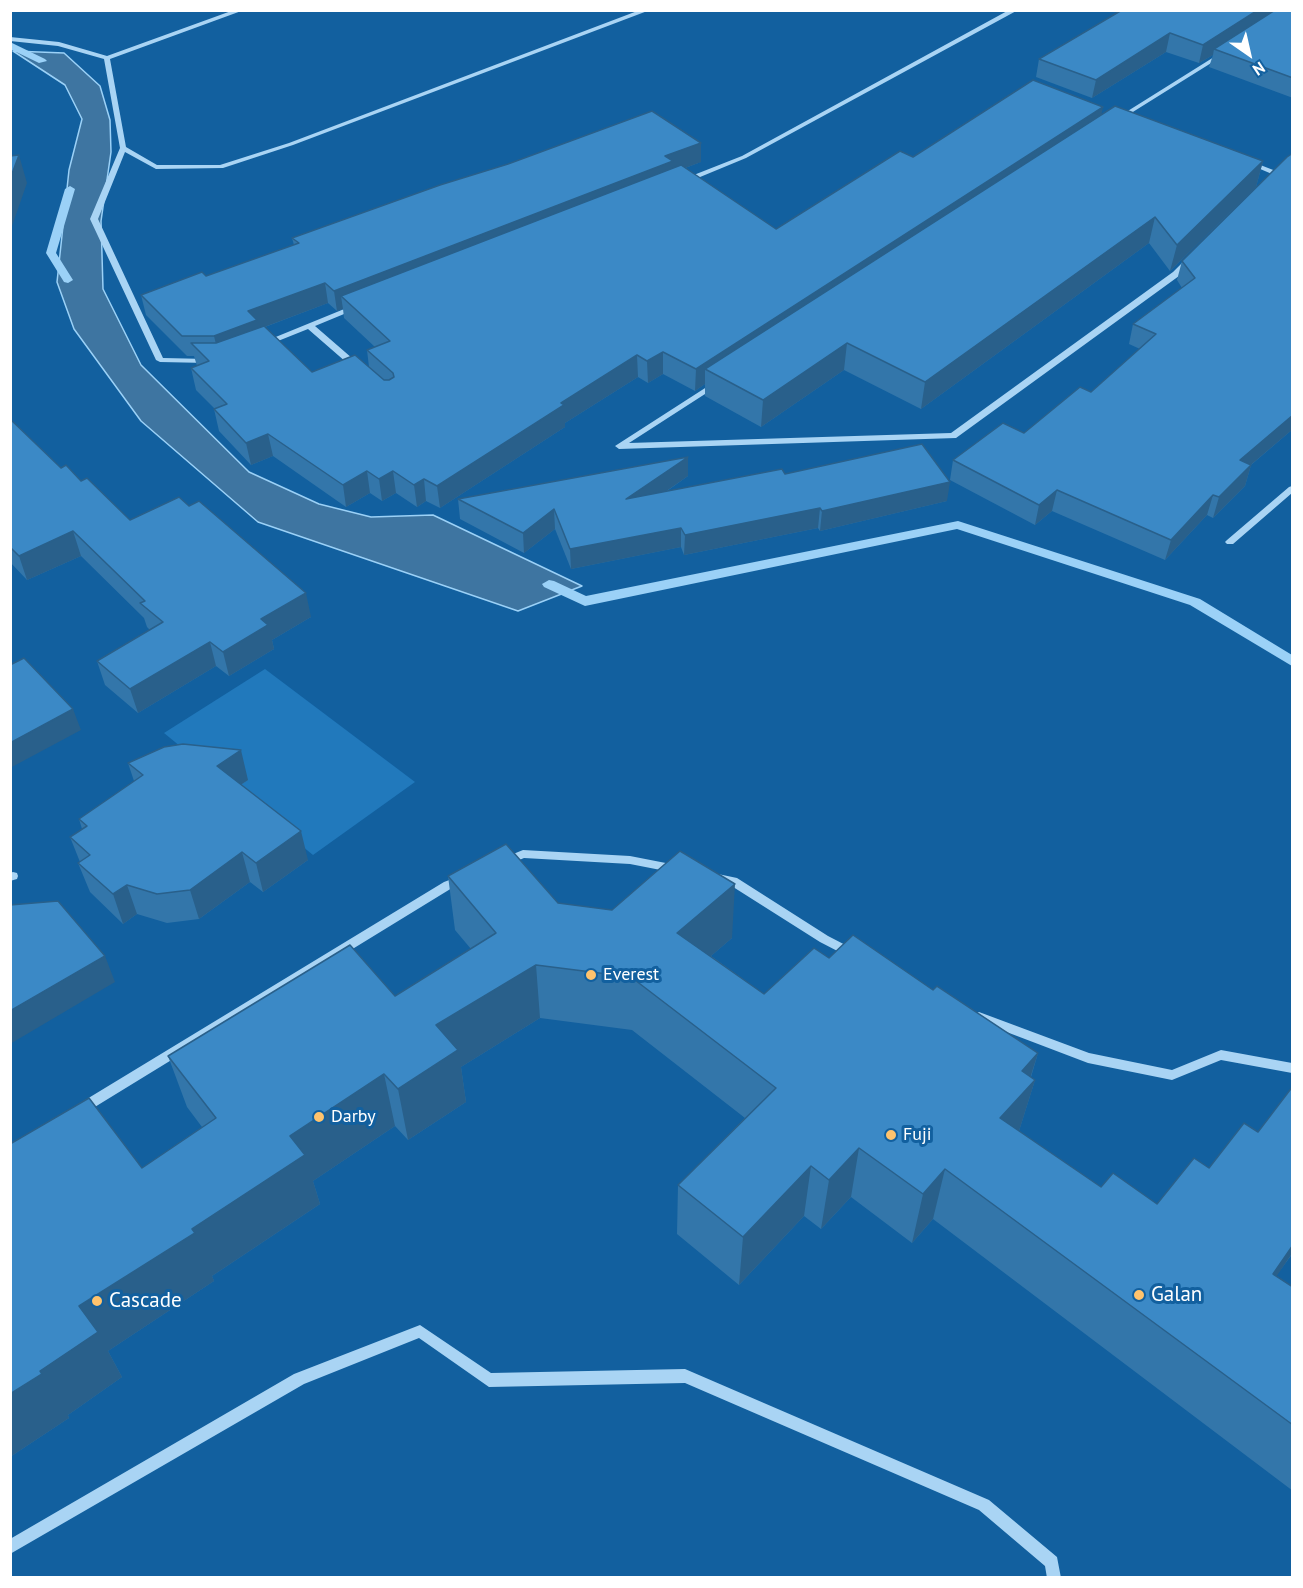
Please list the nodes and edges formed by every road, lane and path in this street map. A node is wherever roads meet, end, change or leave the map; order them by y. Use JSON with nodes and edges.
{"nodes":[{"id":1,"x":241,"y":10,"type":"edge"},
{"id":2,"x":647,"y":10,"type":"edge"},
{"id":3,"x":1015,"y":10,"type":"edge"},
{"id":4,"x":10,"y":39,"type":"edge"},
{"id":5,"x":1233,"y":47,"type":"edge"},
{"id":6,"x":107,"y":58,"type":"junction"},
{"id":7,"x":1125,"y":115,"type":"junction"},
{"id":8,"x":1136,"y":119,"type":"edge"},
{"id":9,"x":1115,"y":121,"type":"edge"},
{"id":10,"x":123,"y":148,"type":"junction"},
{"id":11,"x":1244,"y":160,"type":"edge"},
{"id":12,"x":1268,"y":181,"type":"edge"},
{"id":13,"x":677,"y":183,"type":"edge"},
{"id":14,"x":1193,"y":258,"type":"edge"},
{"id":15,"x":366,"y":304,"type":"edge"},
{"id":16,"x":310,"y":326,"type":"junction"},
{"id":17,"x":260,"y":345,"type":"edge"},
{"id":18,"x":220,"y":361,"type":"edge"},
{"id":19,"x":728,"y":375,"type":"edge"},
{"id":20,"x":367,"y":376,"type":"edge"},
{"id":21,"x":1293,"y":489,"type":"edge"},
{"id":22,"x":1230,"y":542,"type":"dead end"},
{"id":23,"x":491,"y":867,"type":"edge"},
{"id":24,"x":687,"y":872,"type":"edge"},
{"id":25,"x":469,"y":876,"type":"edge"},
{"id":26,"x":710,"y":876,"type":"edge"},
{"id":27,"x":867,"y":961,"type":"edge"},
{"id":28,"x":963,"y":1009,"type":"edge"},
{"id":29,"x":1292,"y":1068,"type":"edge"},
{"id":30,"x":72,"y":1114,"type":"edge"},
{"id":31,"x":10,"y":1547,"type":"edge"},
{"id":32,"x":1054,"y":1578,"type":"edge"}],
"edges":[{"from":1,"to":6,"type":"street"},
{"from":2,"to":10,"type":"street"},
{"from":3,"to":13,"type":"street"},
{"from":4,"to":6,"type":"street"},
{"from":5,"to":7,"type":"street"},
{"from":6,"to":10,"type":"street"},
{"from":7,"to":8,"type":"street"},
{"from":7,"to":9,"type":"street"},
{"from":10,"to":18,"type":"street"},
{"from":11,"to":12,"type":"street"},
{"from":14,"to":19,"type":"street"},
{"from":15,"to":16,"type":"street"},
{"from":16,"to":17,"type":"street"},
{"from":16,"to":20,"type":"street"},
{"from":21,"to":22,"type":"street"},
{"from":23,"to":24,"type":"street"},
{"from":25,"to":30,"type":"street"},
{"from":26,"to":27,"type":"street"},
{"from":28,"to":29,"type":"street"},
{"from":31,"to":32,"type":"street"}]}
